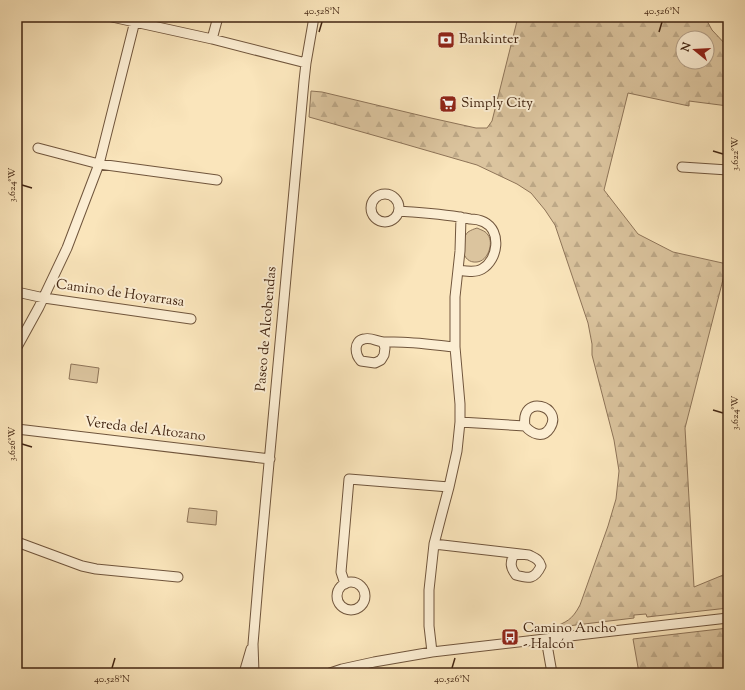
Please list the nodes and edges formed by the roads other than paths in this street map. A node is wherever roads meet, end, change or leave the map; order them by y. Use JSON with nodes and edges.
{"nodes":[{"id":1,"x":112,"y":17,"type":"edge"},
{"id":2,"x":218,"y":17,"type":"edge"},
{"id":3,"x":314,"y":17,"type":"edge"},
{"id":4,"x":135,"y":20,"type":"edge"},
{"id":5,"x":212,"y":40,"type":"junction"},
{"id":6,"x":306,"y":63,"type":"junction"},
{"id":7,"x":38,"y":148,"type":"dead end"},
{"id":8,"x":99,"y":164,"type":"junction"},
{"id":9,"x":682,"y":167,"type":"dead end"},
{"id":10,"x":728,"y":170,"type":"edge"},
{"id":11,"x":217,"y":180,"type":"dead end"},
{"id":12,"x":399,"y":211,"type":"dead end"},
{"id":13,"x":461,"y":217,"type":"junction"},
{"id":14,"x":458,"y":270,"type":"junction"},
{"id":15,"x":17,"y":292,"type":"edge"},
{"id":16,"x":44,"y":298,"type":"junction"},
{"id":17,"x":191,"y":319,"type":"dead end"},
{"id":18,"x":383,"y":342,"type":"dead end"},
{"id":19,"x":17,"y":347,"type":"edge"},
{"id":20,"x":455,"y":347,"type":"junction"},
{"id":21,"x":460,"y":422,"type":"junction"},
{"id":22,"x":525,"y":426,"type":"dead end"},
{"id":23,"x":17,"y":429,"type":"edge"},
{"id":24,"x":270,"y":459,"type":"junction"},
{"id":25,"x":449,"y":487,"type":"junction"},
{"id":26,"x":17,"y":542,"type":"edge"},
{"id":27,"x":434,"y":544,"type":"junction"},
{"id":28,"x":514,"y":554,"type":"dead end"},
{"id":29,"x":178,"y":577,"type":"dead end"},
{"id":30,"x":345,"y":584,"type":"dead end"},
{"id":31,"x":728,"y":618,"type":"edge"},
{"id":32,"x":546,"y":639,"type":"junction"},
{"id":33,"x":253,"y":644,"type":"junction"},
{"id":34,"x":432,"y":652,"type":"junction"},
{"id":35,"x":254,"y":668,"type":"edge"},
{"id":36,"x":342,"y":671,"type":"edge"},
{"id":37,"x":244,"y":673,"type":"edge"},
{"id":38,"x":260,"y":673,"type":"edge"},
{"id":39,"x":330,"y":673,"type":"edge"},
{"id":40,"x":552,"y":673,"type":"edge"}],
"edges":[{"from":1,"to":4,"type":"street"},
{"from":2,"to":5,"type":"street"},
{"from":3,"to":6,"type":"street","name":"Paseo de Alcobendas"},
{"from":4,"to":5,"type":"street"},
{"from":4,"to":8,"type":"street","name":"Camino de Hoyarrasa"},
{"from":5,"to":6,"type":"street"},
{"from":6,"to":24,"type":"street","name":"Paseo de Alcobendas"},
{"from":7,"to":8,"type":"street"},
{"from":8,"to":11,"type":"street"},
{"from":8,"to":16,"type":"street","name":"Camino de Hoyarrasa"},
{"from":9,"to":10,"type":"street"},
{"from":12,"to":13,"type":"street"},
{"from":13,"to":14,"type":"street"},
{"from":13,"to":14,"type":"street"},
{"from":14,"to":20,"type":"street"},
{"from":15,"to":16,"type":"street","name":"Camino de Hoyarrasa"},
{"from":16,"to":17,"type":"street","name":"Camino de Hoyarrasa"},
{"from":16,"to":19,"type":"street","name":"Camino de Hoyarrasa"},
{"from":18,"to":20,"type":"street"},
{"from":20,"to":21,"type":"street"},
{"from":21,"to":22,"type":"street"},
{"from":21,"to":25,"type":"street"},
{"from":23,"to":24,"type":"street","name":"Vereda del Altozano"},
{"from":24,"to":33,"type":"street","name":"Paseo de Alcobendas"},
{"from":25,"to":27,"type":"street"},
{"from":25,"to":30,"type":"street"},
{"from":26,"to":29,"type":"street"},
{"from":27,"to":28,"type":"street"},
{"from":27,"to":34,"type":"street"},
{"from":31,"to":32,"type":"street"},
{"from":32,"to":34,"type":"street"},
{"from":32,"to":40,"type":"street"},
{"from":33,"to":35,"type":"street","name":"Paseo de Alcobendas"},
{"from":33,"to":37,"type":"street","name":"Paseo de Alcobendas"},
{"from":34,"to":36,"type":"street"},
{"from":35,"to":38,"type":"street"},
{"from":36,"to":39,"type":"street"}]}
